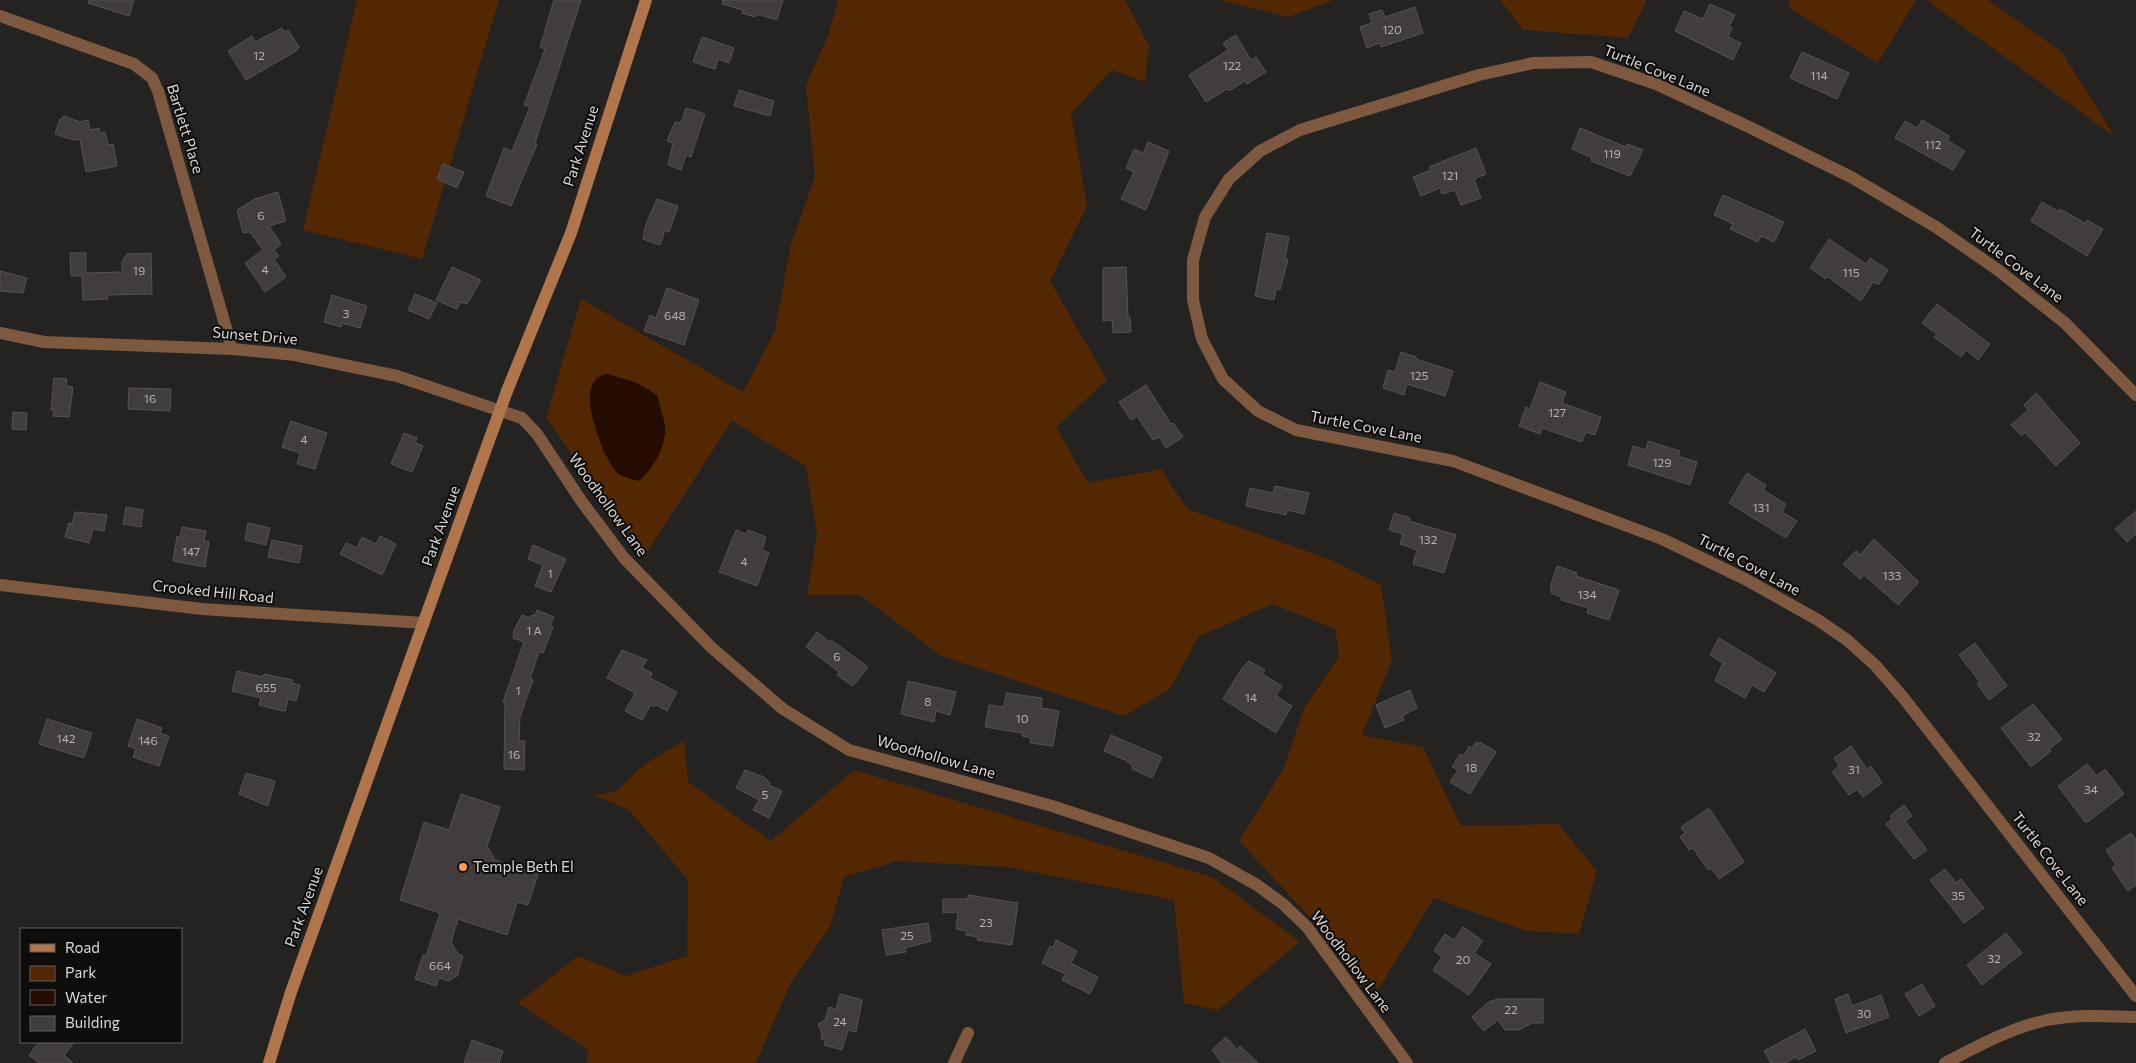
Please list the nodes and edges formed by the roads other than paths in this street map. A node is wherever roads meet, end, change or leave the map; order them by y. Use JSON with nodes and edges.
{"nodes":[{"id":1,"x":646,"y":0,"type":"edge"},
{"id":2,"x":0,"y":16,"type":"edge"},
{"id":3,"x":0,"y":333,"type":"edge"},
{"id":4,"x":232,"y":348,"type":"junction"},
{"id":5,"x":2136,"y":395,"type":"edge"},
{"id":6,"x":501,"y":410,"type":"junction"},
{"id":7,"x":0,"y":585,"type":"edge"},
{"id":8,"x":424,"y":623,"type":"junction"},
{"id":9,"x":2136,"y":996,"type":"edge"},
{"id":10,"x":2136,"y":1017,"type":"edge"},
{"id":11,"x":968,"y":1033,"type":"dead end"},
{"id":12,"x":269,"y":1063,"type":"edge"},
{"id":13,"x":954,"y":1063,"type":"edge"},
{"id":14,"x":1407,"y":1063,"type":"edge"},
{"id":15,"x":1945,"y":1063,"type":"edge"}],
"edges":[{"from":1,"to":6,"type":"main road","name":"Park Avenue"},
{"from":2,"to":4,"type":"street","name":"Bartlett Place"},
{"from":3,"to":4,"type":"street","name":"Sunset Drive"},
{"from":4,"to":6,"type":"street","name":"Sunset Drive"},
{"from":5,"to":9,"type":"street","name":"Turtle Cove Lane"},
{"from":6,"to":8,"type":"main road","name":"Park Avenue"},
{"from":6,"to":14,"type":"street","name":"Woodhollow Lane"},
{"from":7,"to":8,"type":"street","name":"Crooked Hill Road"},
{"from":8,"to":12,"type":"main road","name":"Park Avenue"},
{"from":10,"to":15,"type":"street"},
{"from":11,"to":13,"type":"street"}]}
